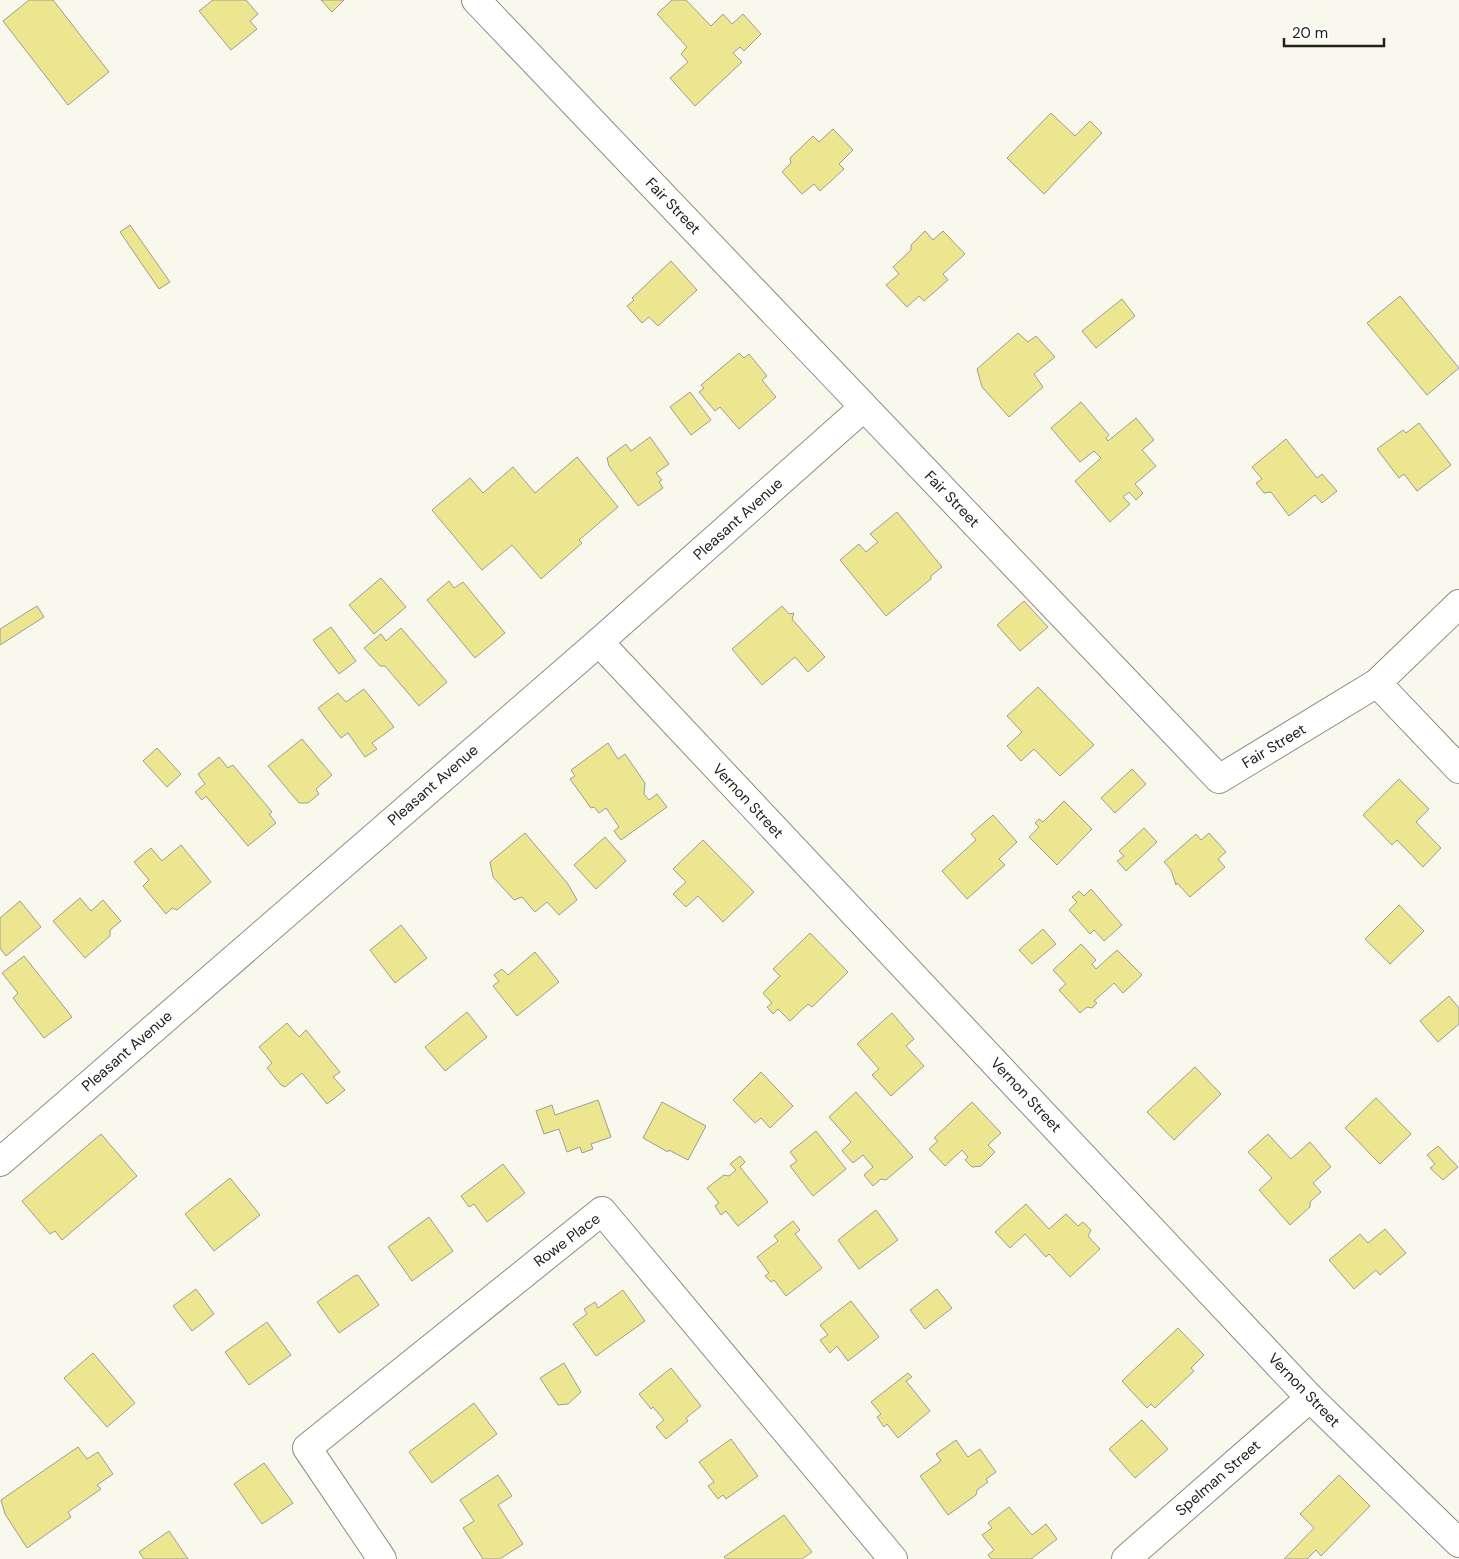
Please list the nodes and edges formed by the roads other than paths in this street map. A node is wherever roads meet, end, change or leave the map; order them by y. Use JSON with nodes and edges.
{"nodes":[{"id":1,"x":476,"y":0,"type":"edge"},
{"id":2,"x":864,"y":407,"type":"junction"},
{"id":3,"x":1459,"y":604,"type":"edge"},
{"id":4,"x":599,"y":642,"type":"junction"},
{"id":5,"x":1377,"y":683,"type":"junction"},
{"id":6,"x":1459,"y":769,"type":"edge"},
{"id":7,"x":0,"y":1162,"type":"edge"},
{"id":8,"x":1310,"y":1398,"type":"junction"},
{"id":9,"x":1459,"y":1544,"type":"edge"},
{"id":10,"x":382,"y":1559,"type":"edge"},
{"id":11,"x":894,"y":1559,"type":"edge"},
{"id":12,"x":1126,"y":1559,"type":"edge"}],
"edges":[{"from":1,"to":2,"type":"street","name":"Fair Street"},
{"from":2,"to":4,"type":"street","name":"Pleasant Avenue"},
{"from":2,"to":5,"type":"street","name":"Fair Street"},
{"from":3,"to":5,"type":"street"},
{"from":4,"to":7,"type":"street","name":"Pleasant Avenue"},
{"from":4,"to":8,"type":"street","name":"Vernon Street"},
{"from":5,"to":6,"type":"street"},
{"from":8,"to":9,"type":"street","name":"Vernon Street"},
{"from":8,"to":12,"type":"street","name":"Spelman Street"},
{"from":10,"to":11,"type":"street","name":"Rowe Place"}]}
